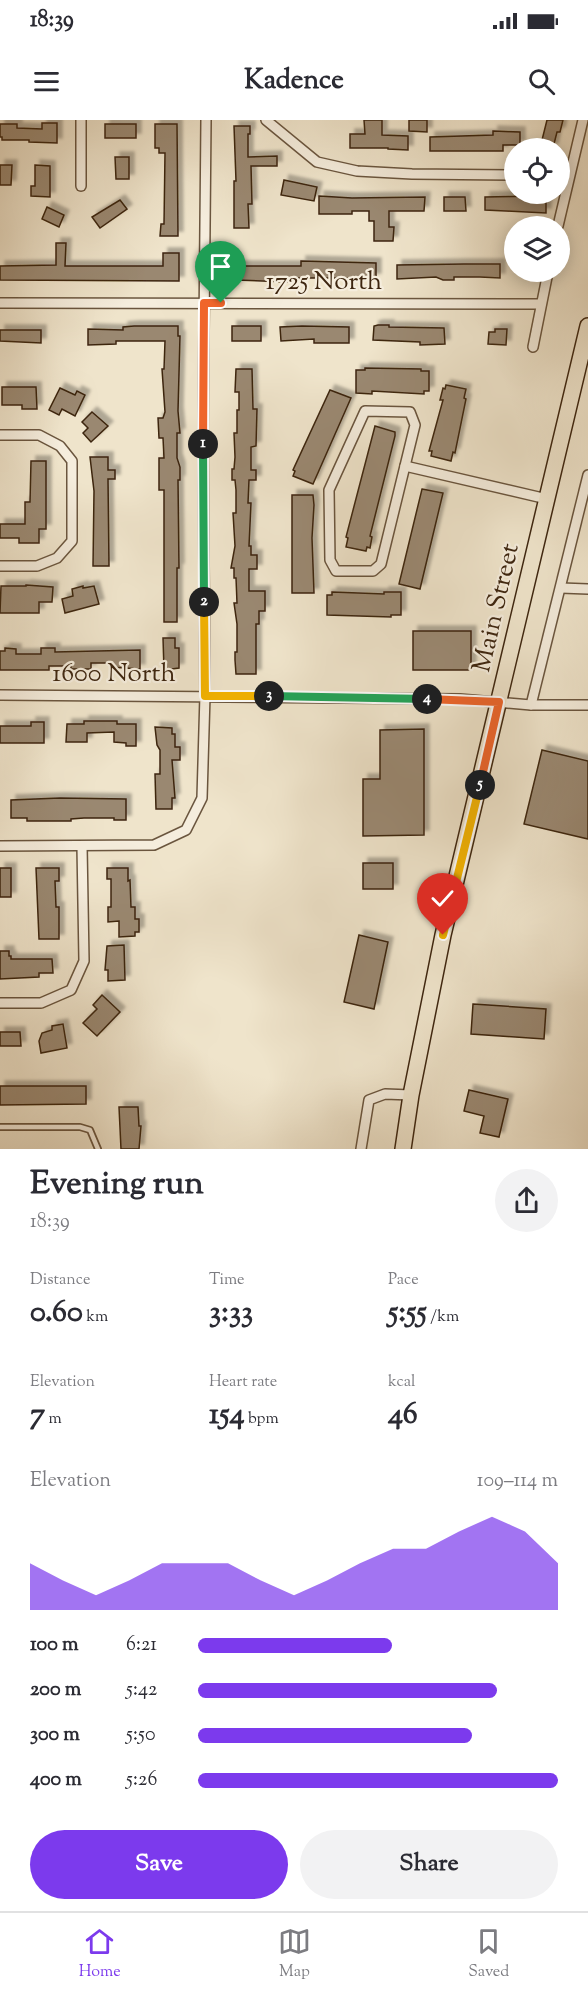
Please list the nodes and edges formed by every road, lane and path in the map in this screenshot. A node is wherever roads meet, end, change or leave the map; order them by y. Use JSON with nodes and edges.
{"nodes":[{"id":1,"x":81,"y":120,"type":"edge"},
{"id":2,"x":206,"y":120,"type":"edge"},
{"id":3,"x":266,"y":120,"type":"edge"},
{"id":4,"x":583,"y":120,"type":"edge"},
{"id":5,"x":504,"y":175,"type":"edge"},
{"id":6,"x":570,"y":175,"type":"edge"},
{"id":7,"x":81,"y":186,"type":"dead end"},
{"id":8,"x":546,"y":282,"type":"edge"},
{"id":9,"x":0,"y":303,"type":"edge"},
{"id":10,"x":204,"y":303,"type":"junction"},
{"id":11,"x":541,"y":304,"type":"junction"},
{"id":12,"x":588,"y":326,"type":"edge"},
{"id":13,"x":533,"y":347,"type":"dead end"},
{"id":14,"x":0,"y":435,"type":"edge"},
{"id":15,"x":405,"y":466,"type":"junction"},
{"id":16,"x":588,"y":475,"type":"edge"},
{"id":17,"x":547,"y":499,"type":"junction"},
{"id":18,"x":0,"y":566,"type":"edge"},
{"id":19,"x":561,"y":588,"type":"junction"},
{"id":20,"x":588,"y":589,"type":"edge"},
{"id":21,"x":0,"y":695,"type":"edge"},
{"id":22,"x":205,"y":696,"type":"junction"},
{"id":23,"x":499,"y":702,"type":"junction"},
{"id":24,"x":531,"y":705,"type":"junction"},
{"id":25,"x":588,"y":705,"type":"edge"},
{"id":26,"x":0,"y":846,"type":"edge"},
{"id":27,"x":82,"y":846,"type":"junction"},
{"id":28,"x":0,"y":1003,"type":"edge"},
{"id":29,"x":411,"y":1095,"type":"junction"},
{"id":30,"x":0,"y":1127,"type":"edge"},
{"id":31,"x":98,"y":1149,"type":"edge"},
{"id":32,"x":361,"y":1149,"type":"edge"},
{"id":33,"x":403,"y":1149,"type":"edge"}],
"edges":[{"from":1,"to":7,"type":"street"},
{"from":2,"to":10,"type":"street"},
{"from":3,"to":5,"type":"street"},
{"from":4,"to":6,"type":"street"},
{"from":8,"to":11,"type":"street"},
{"from":9,"to":10,"type":"street","name":"1725 North"},
{"from":10,"to":11,"type":"street","name":"1725 North"},
{"from":10,"to":22,"type":"street"},
{"from":11,"to":13,"type":"street"},
{"from":12,"to":17,"type":"main road","name":"Main Street"},
{"from":14,"to":18,"type":"street"},
{"from":15,"to":15,"type":"street"},
{"from":15,"to":17,"type":"street"},
{"from":16,"to":19,"type":"street"},
{"from":17,"to":23,"type":"main road","name":"Main Street"},
{"from":19,"to":20,"type":"street"},
{"from":19,"to":24,"type":"street"},
{"from":21,"to":22,"type":"street","name":"1600 North"},
{"from":22,"to":23,"type":"street","name":"1600 North"},
{"from":22,"to":27,"type":"street"},
{"from":23,"to":24,"type":"street","name":"1600 North"},
{"from":23,"to":29,"type":"main road","name":"Main Street"},
{"from":24,"to":25,"type":"street","name":"1600 North"},
{"from":26,"to":27,"type":"street"},
{"from":27,"to":28,"type":"street"},
{"from":29,"to":32,"type":"street"},
{"from":29,"to":33,"type":"main road","name":"Main Street"},
{"from":30,"to":31,"type":"lane"}]}
